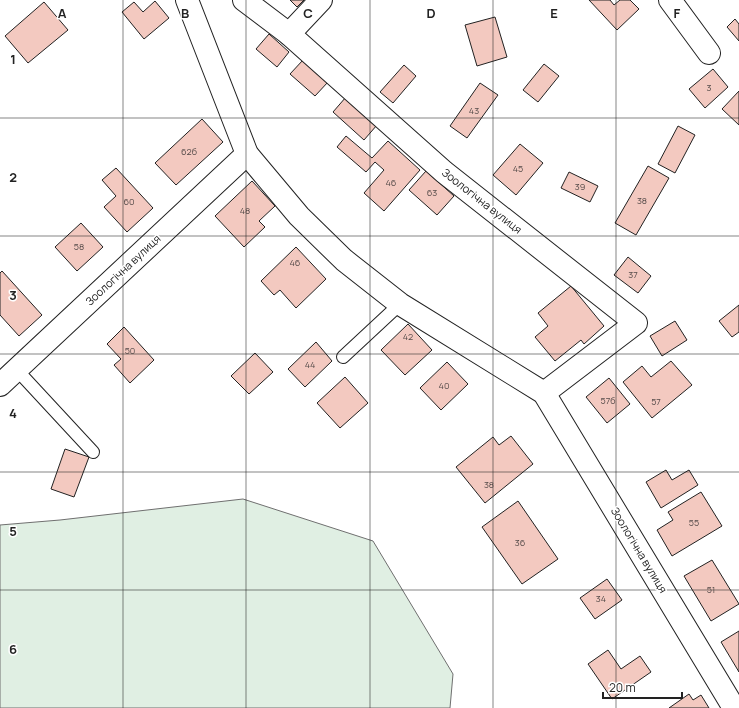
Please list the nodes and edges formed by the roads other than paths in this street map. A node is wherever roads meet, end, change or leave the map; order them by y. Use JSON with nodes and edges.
{"nodes":[{"id":1,"x":187,"y":0,"type":"edge"},
{"id":2,"x":244,"y":0,"type":"edge"},
{"id":3,"x":321,"y":0,"type":"edge"},
{"id":4,"x":670,"y":0,"type":"edge"},
{"id":5,"x":289,"y":34,"type":"junction"},
{"id":6,"x":709,"y":53,"type":"dead end"},
{"id":7,"x":247,"y":154,"type":"junction"},
{"id":8,"x":400,"y":304,"type":"junction"},
{"id":9,"x":343,"y":357,"type":"dead end"},
{"id":10,"x":17,"y":370,"type":"junction"},
{"id":11,"x":0,"y":385,"type":"edge"},
{"id":12,"x":544,"y":393,"type":"junction"},
{"id":13,"x":93,"y":452,"type":"dead end"},
{"id":14,"x":734,"y":708,"type":"edge"}],
"edges":[{"from":1,"to":7,"type":"street","name":"Зоологічна вулиця"},
{"from":2,"to":5,"type":"street","name":"Зоологічна вулиця"},
{"from":3,"to":5,"type":"street"},
{"from":4,"to":6,"type":"street"},
{"from":5,"to":12,"type":"street","name":"Зоологічна вулиця"},
{"from":7,"to":8,"type":"street","name":"Зоологічна вулиця"},
{"from":7,"to":10,"type":"street","name":"Зоологічна вулиця"},
{"from":8,"to":9,"type":"lane"},
{"from":8,"to":12,"type":"street","name":"Зоологічна вулиця"},
{"from":10,"to":11,"type":"street","name":"Зоологічна вулиця"},
{"from":10,"to":13,"type":"lane"},
{"from":12,"to":14,"type":"street","name":"Зоологічна вулиця"}]}
